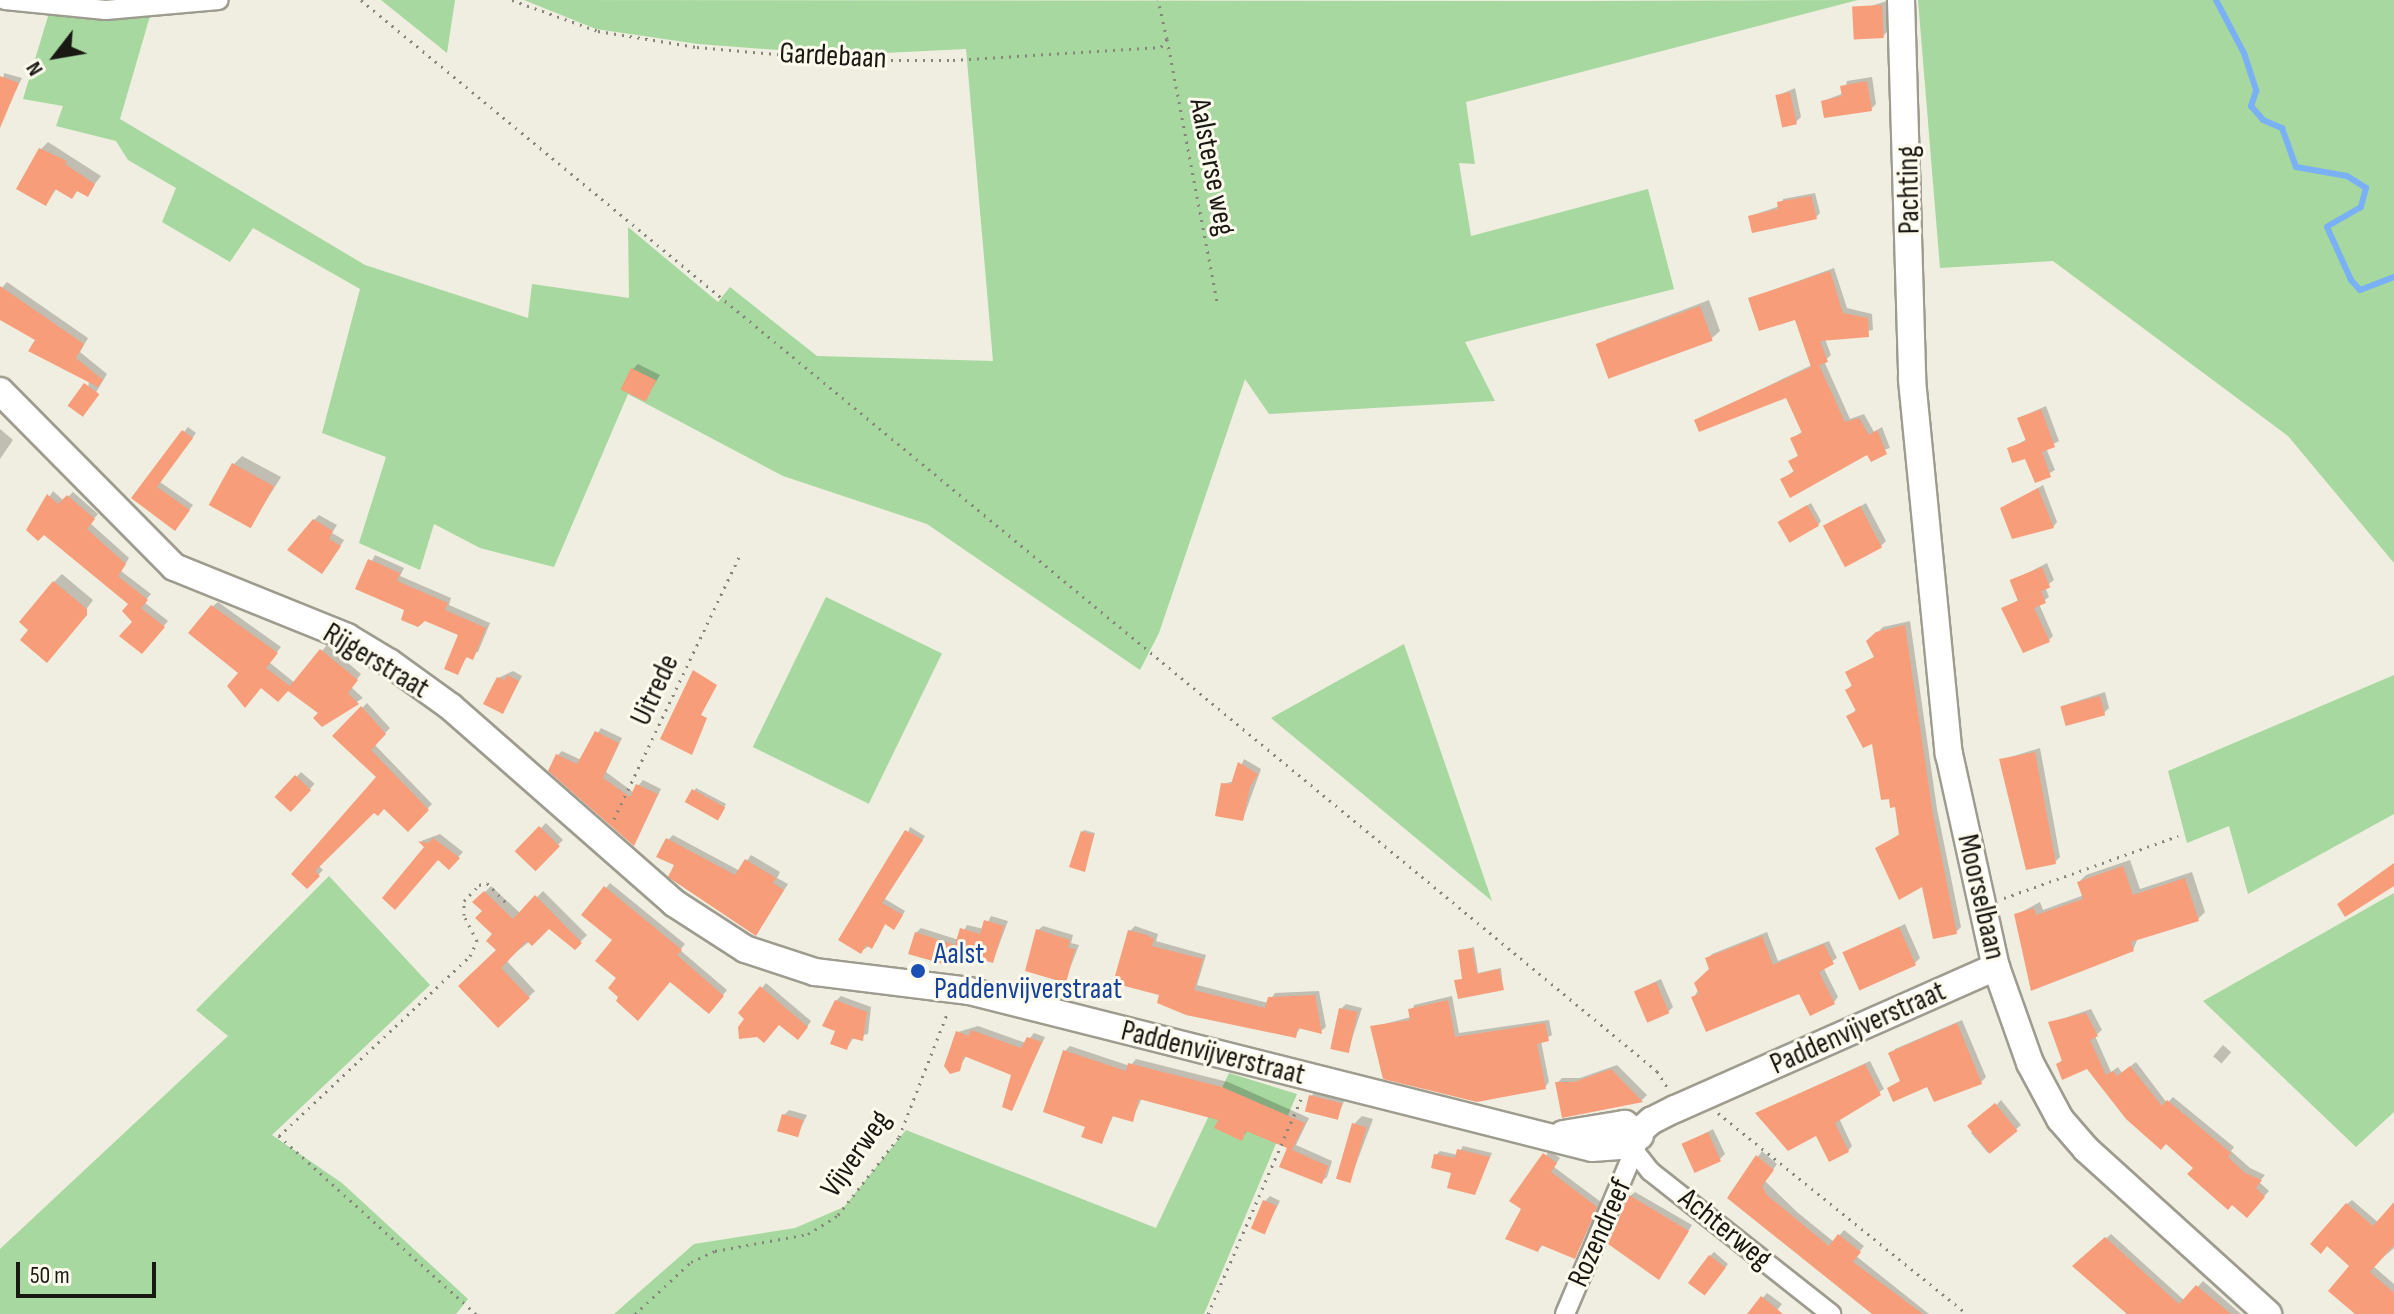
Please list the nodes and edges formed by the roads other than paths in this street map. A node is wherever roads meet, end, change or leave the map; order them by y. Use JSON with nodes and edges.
{"nodes":[{"id":1,"x":5,"y":0,"type":"edge"},
{"id":2,"x":219,"y":0,"type":"edge"},
{"id":3,"x":1901,"y":0,"type":"edge"},
{"id":4,"x":1912,"y":380,"type":"joint"},
{"id":5,"x":0,"y":391,"type":"edge"},
{"id":6,"x":745,"y":949,"type":"joint"},
{"id":7,"x":1996,"y":967,"type":"junction"},
{"id":8,"x":1638,"y":1144,"type":"junction"},
{"id":9,"x":1565,"y":1314,"type":"edge"},
{"id":10,"x":1831,"y":1314,"type":"edge"},
{"id":11,"x":2268,"y":1314,"type":"edge"}],
"edges":[{"from":1,"to":2,"type":"street"},
{"from":3,"to":4,"type":"street","name":"Pachting"},
{"from":4,"to":7,"type":"street","name":"Moorselbaan"},
{"from":5,"to":6,"type":"street","name":"Rijgerstraat"},
{"from":6,"to":8,"type":"street","name":"Paddenvijverstraat"},
{"from":7,"to":8,"type":"street","name":"Paddenvijverstraat"},
{"from":7,"to":11,"type":"street","name":"Moorselbaan"},
{"from":8,"to":9,"type":"street","name":"Rozendreef"},
{"from":8,"to":10,"type":"street","name":"Achterweg"}]}
